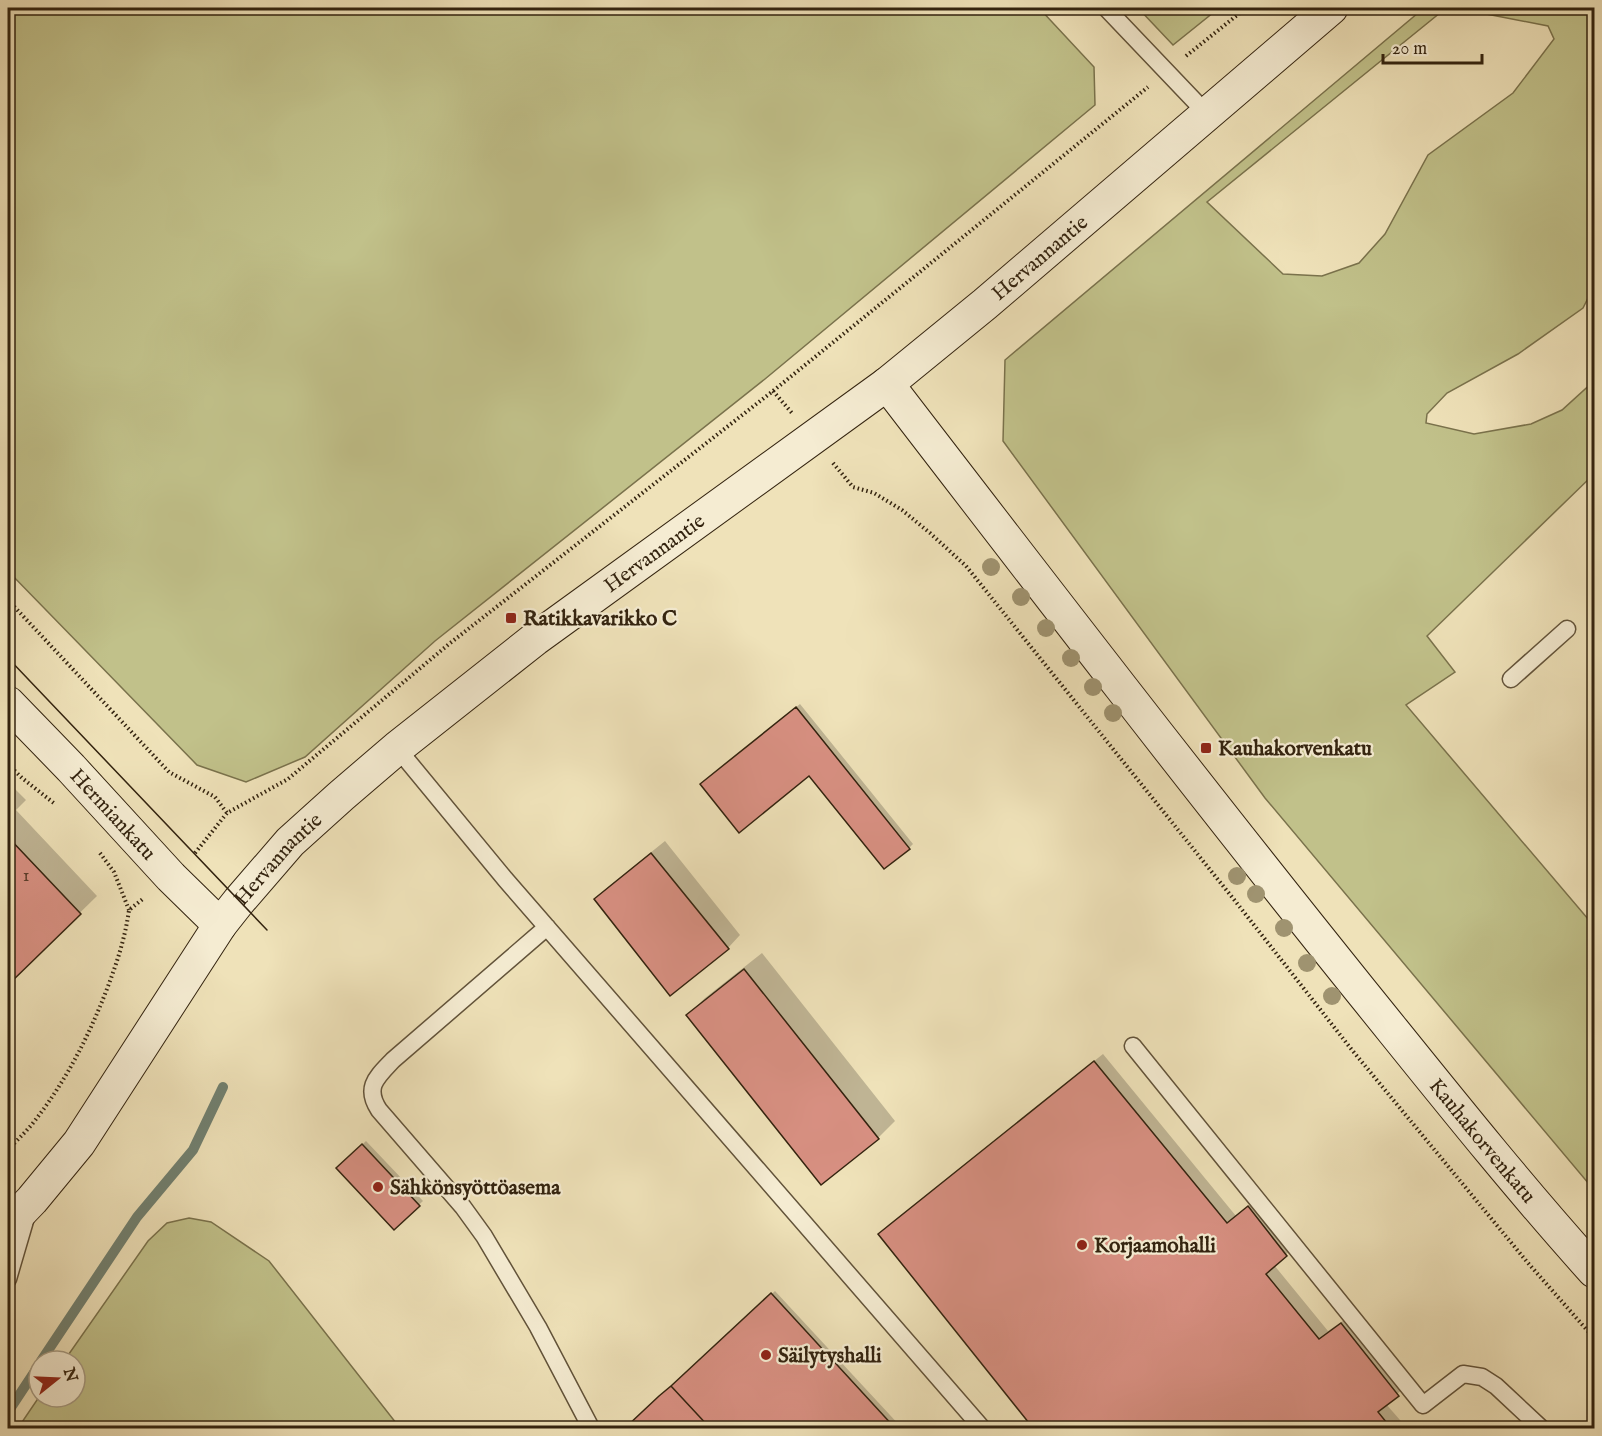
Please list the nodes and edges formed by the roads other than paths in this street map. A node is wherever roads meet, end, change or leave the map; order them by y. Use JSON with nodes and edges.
{"nodes":[{"id":1,"x":1106,"y":8,"type":"edge"},
{"id":2,"x":1330,"y":8,"type":"edge"},
{"id":3,"x":1207,"y":114,"type":"junction"},
{"id":4,"x":886,"y":384,"type":"junction"},
{"id":5,"x":1567,"y":629,"type":"dead end"},
{"id":6,"x":1510,"y":679,"type":"dead end"},
{"id":7,"x":8,"y":703,"type":"edge"},
{"id":8,"x":398,"y":748,"type":"junction"},
{"id":9,"x":220,"y":925,"type":"junction"},
{"id":10,"x":547,"y":927,"type":"junction"},
{"id":11,"x":1133,"y":1046,"type":"dead end"},
{"id":12,"x":32,"y":1200,"type":"junction"},
{"id":13,"x":8,"y":1225,"type":"edge"},
{"id":14,"x":1590,"y":1256,"type":"edge"},
{"id":15,"x":8,"y":1279,"type":"edge"},
{"id":16,"x":591,"y":1428,"type":"edge"},
{"id":17,"x":982,"y":1428,"type":"edge"},
{"id":18,"x":1541,"y":1428,"type":"edge"}],
"edges":[{"from":1,"to":3,"type":"lane"},
{"from":2,"to":3,"type":"main road","name":"Hervannantie"},
{"from":3,"to":4,"type":"main road","name":"Hervannantie"},
{"from":4,"to":8,"type":"main road","name":"Hervannantie"},
{"from":4,"to":14,"type":"main road","name":"Kauhakorvenkatu"},
{"from":5,"to":6,"type":"lane"},
{"from":7,"to":9,"type":"main road","name":"Hermiankatu"},
{"from":8,"to":9,"type":"main road","name":"Hervannantie"},
{"from":8,"to":10,"type":"lane"},
{"from":9,"to":12,"type":"main road","name":"Hervannantie"},
{"from":10,"to":16,"type":"lane"},
{"from":10,"to":17,"type":"lane"},
{"from":11,"to":18,"type":"lane"},
{"from":12,"to":13,"type":"main road","name":"Hervannantie"},
{"from":12,"to":15,"type":"lane"}]}
